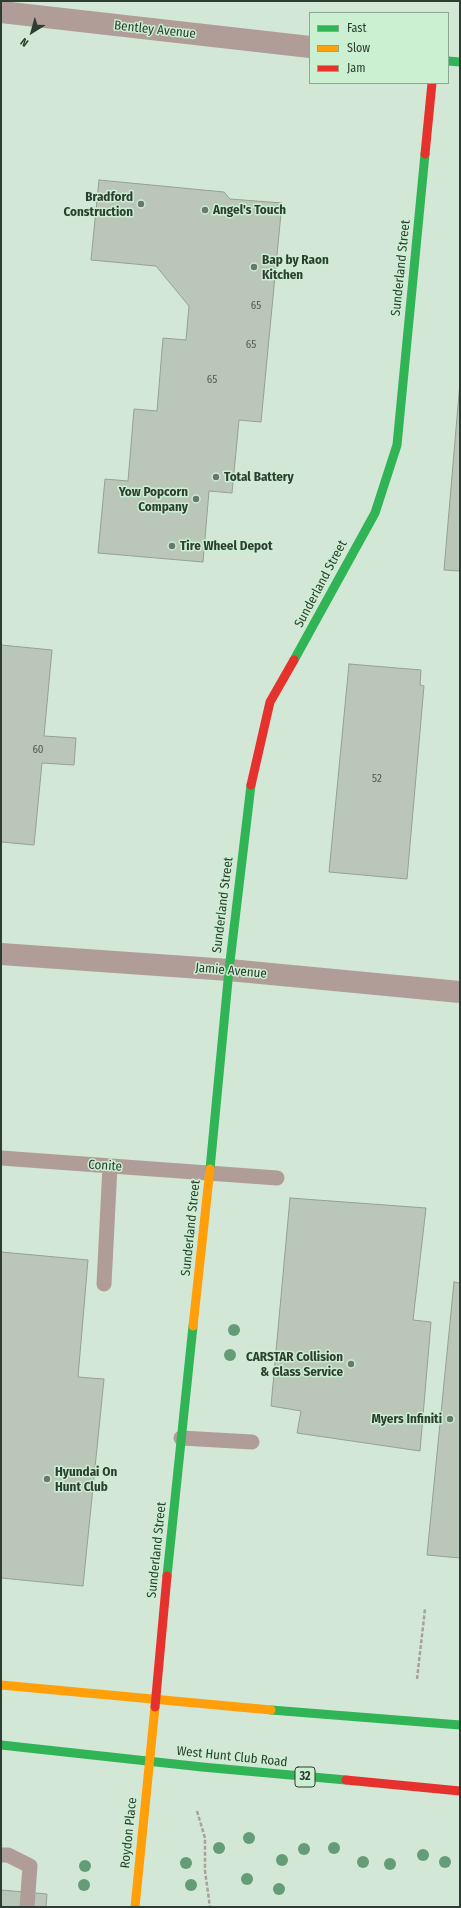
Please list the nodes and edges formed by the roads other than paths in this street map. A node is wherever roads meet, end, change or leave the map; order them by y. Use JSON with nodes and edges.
{"nodes":[{"id":1,"x":1,"y":12,"type":"edge"},
{"id":2,"x":309,"y":46,"type":"edge"},
{"id":3,"x":449,"y":61,"type":"edge"},
{"id":4,"x":460,"y":62,"type":"edge"},
{"id":5,"x":432,"y":84,"type":"edge"},
{"id":6,"x":1,"y":954,"type":"edge"},
{"id":7,"x":229,"y":970,"type":"junction"},
{"id":8,"x":460,"y":992,"type":"edge"},
{"id":9,"x":1,"y":1158,"type":"edge"},
{"id":10,"x":110,"y":1166,"type":"junction"},
{"id":11,"x":210,"y":1174,"type":"junction"},
{"id":12,"x":277,"y":1178,"type":"dead end"},
{"id":13,"x":104,"y":1284,"type":"dead end"},
{"id":14,"x":181,"y":1438,"type":"junction"},
{"id":15,"x":252,"y":1442,"type":"dead end"},
{"id":16,"x":1,"y":1685,"type":"edge"},
{"id":17,"x":155,"y":1700,"type":"junction"},
{"id":18,"x":460,"y":1725,"type":"edge"},
{"id":19,"x":1,"y":1745,"type":"edge"},
{"id":20,"x":150,"y":1762,"type":"junction"},
{"id":21,"x":460,"y":1791,"type":"edge"},
{"id":22,"x":1,"y":1855,"type":"edge"},
{"id":23,"x":27,"y":1907,"type":"edge"},
{"id":24,"x":135,"y":1907,"type":"edge"}],
"edges":[{"from":1,"to":2,"type":"street","name":"Bentley Avenue"},
{"from":3,"to":4,"type":"street"},
{"from":5,"to":7,"type":"street","name":"Sunderland Street"},
{"from":6,"to":7,"type":"street","name":"Jamie Avenue"},
{"from":7,"to":8,"type":"street","name":"Jamie Avenue"},
{"from":7,"to":11,"type":"street","name":"Sunderland Street"},
{"from":9,"to":10,"type":"lane","name":"Conite"},
{"from":10,"to":11,"type":"lane","name":"Conite"},
{"from":10,"to":13,"type":"lane"},
{"from":11,"to":12,"type":"lane","name":"Conite"},
{"from":11,"to":14,"type":"street","name":"Sunderland Street"},
{"from":14,"to":15,"type":"lane"},
{"from":14,"to":17,"type":"street","name":"Sunderland Street"},
{"from":16,"to":17,"type":"street"},
{"from":17,"to":18,"type":"street"},
{"from":17,"to":20,"type":"street","name":"Sunderland Street"},
{"from":19,"to":20,"type":"street","name":"West Hunt Club Road","number":"32"},
{"from":20,"to":21,"type":"street","name":"West Hunt Club Road","number":"32"},
{"from":20,"to":24,"type":"street","name":"Roydon Place"},
{"from":22,"to":23,"type":"lane"}]}
